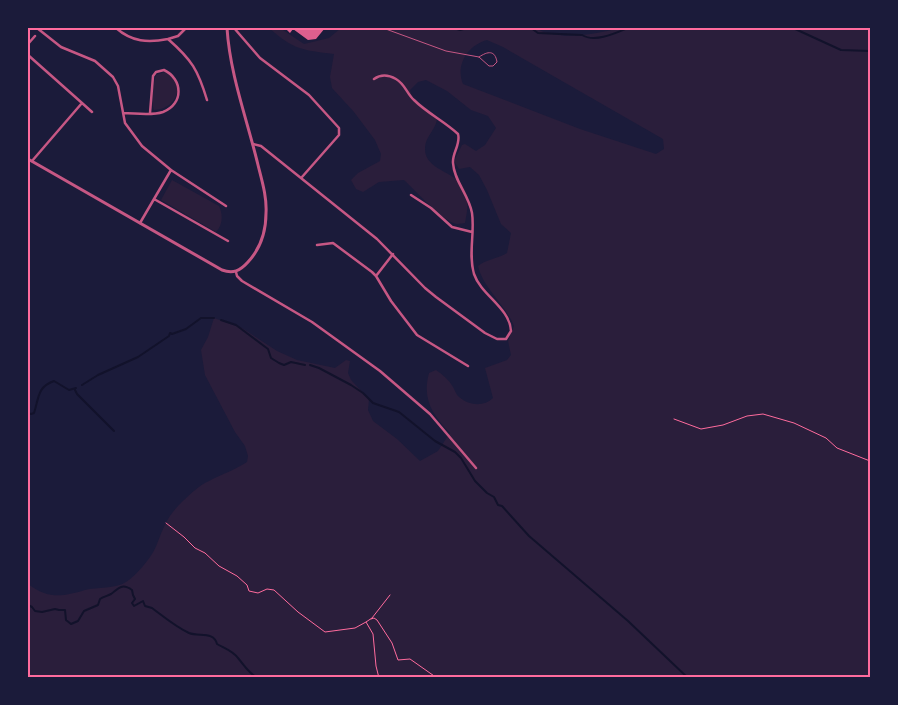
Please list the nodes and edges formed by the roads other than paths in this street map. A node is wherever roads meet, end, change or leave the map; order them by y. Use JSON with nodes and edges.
{"nodes":[{"id":1,"x":37,"y":28,"type":"edge"},
{"id":2,"x":116,"y":28,"type":"edge"},
{"id":3,"x":186,"y":28,"type":"edge"},
{"id":4,"x":227,"y":28,"type":"edge"},
{"id":5,"x":234,"y":28,"type":"edge"},
{"id":6,"x":383,"y":28,"type":"edge"},
{"id":7,"x":35,"y":36,"type":"dead end"},
{"id":8,"x":168,"y":39,"type":"junction"},
{"id":9,"x":28,"y":44,"type":"edge"},
{"id":10,"x":28,"y":55,"type":"edge"},
{"id":11,"x":479,"y":57,"type":"junction"},
{"id":12,"x":374,"y":80,"type":"dead end"},
{"id":13,"x":207,"y":100,"type":"dead end"},
{"id":14,"x":82,"y":103,"type":"junction"},
{"id":15,"x":92,"y":112,"type":"dead end"},
{"id":16,"x":123,"y":113,"type":"junction"},
{"id":17,"x":150,"y":113,"type":"junction"},
{"id":18,"x":253,"y":144,"type":"junction"},
{"id":19,"x":28,"y":158,"type":"edge"},
{"id":20,"x":32,"y":161,"type":"junction"},
{"id":21,"x":171,"y":170,"type":"junction"},
{"id":22,"x":302,"y":177,"type":"junction"},
{"id":23,"x":411,"y":195,"type":"dead end"},
{"id":24,"x":154,"y":199,"type":"junction"},
{"id":25,"x":226,"y":206,"type":"dead end"},
{"id":26,"x":140,"y":223,"type":"junction"},
{"id":27,"x":472,"y":232,"type":"junction"},
{"id":28,"x":228,"y":241,"type":"dead end"},
{"id":29,"x":317,"y":245,"type":"dead end"},
{"id":30,"x":393,"y":254,"type":"junction"},
{"id":31,"x":236,"y":272,"type":"junction"},
{"id":32,"x":376,"y":276,"type":"junction"},
{"id":33,"x":468,"y":366,"type":"dead end"},
{"id":34,"x":476,"y":468,"type":"dead end"}],
"edges":[{"from":1,"to":16,"type":"street"},
{"from":2,"to":8,"type":"street"},
{"from":3,"to":8,"type":"street"},
{"from":4,"to":18,"type":"street"},
{"from":5,"to":22,"type":"street"},
{"from":6,"to":11,"type":"lane"},
{"from":7,"to":9,"type":"street"},
{"from":8,"to":13,"type":"street"},
{"from":10,"to":14,"type":"street"},
{"from":11,"to":11,"type":"lane"},
{"from":12,"to":27,"type":"street"},
{"from":14,"to":15,"type":"street"},
{"from":14,"to":20,"type":"street"},
{"from":16,"to":17,"type":"street"},
{"from":16,"to":21,"type":"street"},
{"from":17,"to":17,"type":"street"},
{"from":18,"to":22,"type":"street"},
{"from":18,"to":31,"type":"street"},
{"from":19,"to":20,"type":"street"},
{"from":20,"to":26,"type":"street"},
{"from":21,"to":24,"type":"street"},
{"from":21,"to":25,"type":"street"},
{"from":22,"to":30,"type":"street"},
{"from":23,"to":27,"type":"street"},
{"from":24,"to":26,"type":"street"},
{"from":24,"to":28,"type":"street"},
{"from":26,"to":31,"type":"street"},
{"from":27,"to":30,"type":"street"},
{"from":29,"to":32,"type":"street"},
{"from":30,"to":32,"type":"street"},
{"from":31,"to":34,"type":"street"},
{"from":32,"to":33,"type":"street"}]}
